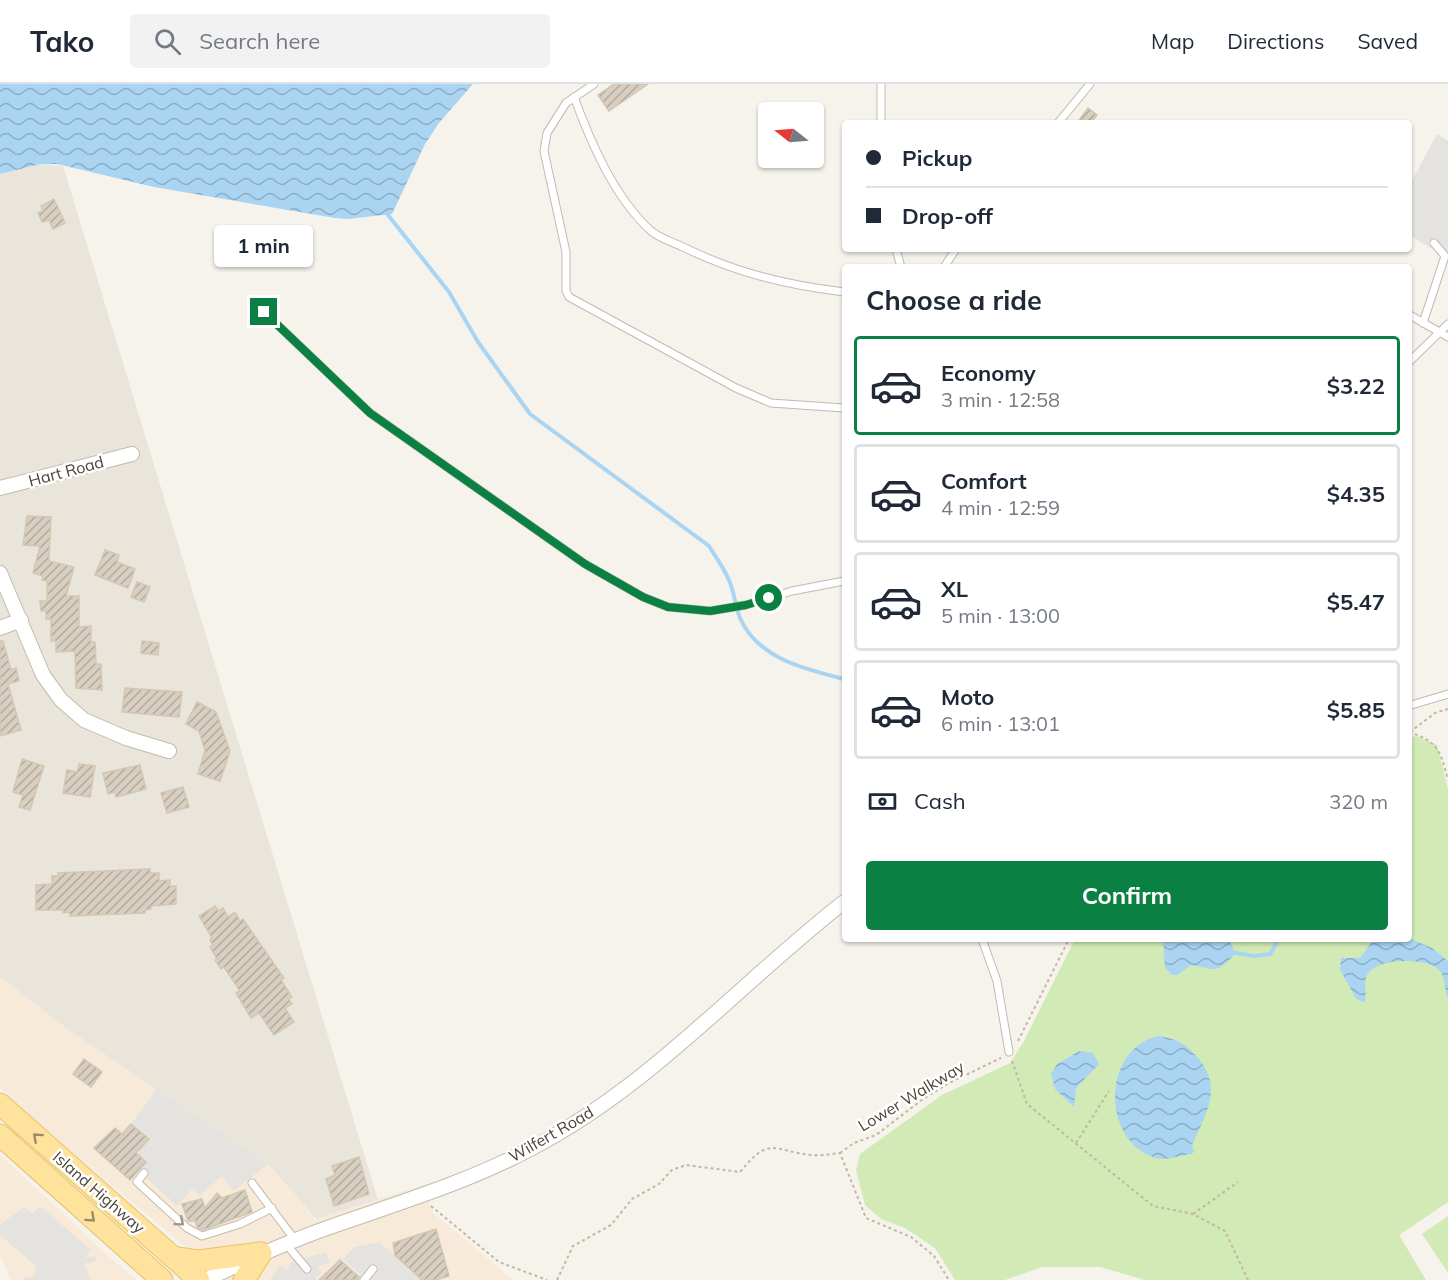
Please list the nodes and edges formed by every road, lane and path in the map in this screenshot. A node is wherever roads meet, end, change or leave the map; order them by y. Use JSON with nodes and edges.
{"nodes":[{"id":1,"x":594,"y":84,"type":"edge"},
{"id":2,"x":881,"y":84,"type":"edge"},
{"id":3,"x":1090,"y":84,"type":"edge"},
{"id":4,"x":574,"y":98,"type":"junction"},
{"id":5,"x":881,"y":120,"type":"edge"},
{"id":6,"x":1060,"y":120,"type":"edge"},
{"id":7,"x":1434,"y":243,"type":"dead end"},
{"id":8,"x":842,"y":292,"type":"edge"},
{"id":9,"x":264,"y":312,"type":"dead end"},
{"id":10,"x":1412,"y":316,"type":"edge"},
{"id":11,"x":1423,"y":323,"type":"junction"},
{"id":12,"x":1448,"y":324,"type":"edge"},
{"id":13,"x":1440,"y":335,"type":"junction"},
{"id":14,"x":1448,"y":338,"type":"edge"},
{"id":15,"x":1412,"y":360,"type":"edge"},
{"id":16,"x":842,"y":408,"type":"edge"},
{"id":17,"x":132,"y":454,"type":"dead end"},
{"id":18,"x":0,"y":488,"type":"edge"},
{"id":19,"x":0,"y":573,"type":"edge"},
{"id":20,"x":842,"y":581,"type":"edge"},
{"id":21,"x":21,"y":620,"type":"junction"},
{"id":22,"x":0,"y":628,"type":"edge"},
{"id":23,"x":1448,"y":694,"type":"edge"},
{"id":24,"x":1412,"y":705,"type":"edge"},
{"id":25,"x":1448,"y":709,"type":"edge"},
{"id":26,"x":1412,"y":729,"type":"edge"},
{"id":27,"x":1412,"y":733,"type":"edge"},
{"id":28,"x":169,"y":751,"type":"dead end"},
{"id":29,"x":1448,"y":780,"type":"edge"},
{"id":30,"x":842,"y":904,"type":"edge"},
{"id":31,"x":983,"y":942,"type":"edge"},
{"id":32,"x":1067,"y":942,"type":"edge"},
{"id":33,"x":1009,"y":1052,"type":"junction"},
{"id":34,"x":1109,"y":1091,"type":"dead end"},
{"id":35,"x":0,"y":1104,"type":"edge"},
{"id":36,"x":0,"y":1135,"type":"edge"},
{"id":37,"x":1076,"y":1143,"type":"junction"},
{"id":38,"x":840,"y":1153,"type":"junction"},
{"id":39,"x":144,"y":1173,"type":"dead end"},
{"id":40,"x":1238,"y":1182,"type":"dead end"},
{"id":41,"x":252,"y":1183,"type":"dead end"},
{"id":42,"x":420,"y":1195,"type":"junction"},
{"id":43,"x":272,"y":1208,"type":"junction"},
{"id":44,"x":1193,"y":1214,"type":"junction"},
{"id":45,"x":290,"y":1242,"type":"junction"},
{"id":46,"x":130,"y":1252,"type":"junction"},
{"id":47,"x":261,"y":1253,"type":"junction"},
{"id":48,"x":172,"y":1257,"type":"junction"},
{"id":49,"x":307,"y":1269,"type":"dead end"},
{"id":50,"x":373,"y":1269,"type":"dead end"},
{"id":51,"x":144,"y":1280,"type":"edge"},
{"id":52,"x":162,"y":1280,"type":"edge"},
{"id":53,"x":199,"y":1280,"type":"edge"},
{"id":54,"x":205,"y":1280,"type":"edge"},
{"id":55,"x":244,"y":1280,"type":"edge"},
{"id":56,"x":363,"y":1280,"type":"edge"},
{"id":57,"x":547,"y":1280,"type":"edge"},
{"id":58,"x":557,"y":1280,"type":"edge"},
{"id":59,"x":949,"y":1280,"type":"edge"},
{"id":60,"x":1248,"y":1280,"type":"edge"}],
"edges":[{"from":1,"to":4,"type":"lane"},
{"from":2,"to":5,"type":"lane"},
{"from":3,"to":6,"type":"lane"},
{"from":4,"to":8,"type":"lane"},
{"from":4,"to":16,"type":"lane"},
{"from":7,"to":11,"type":"lane"},
{"from":9,"to":20,"type":"lane"},
{"from":10,"to":11,"type":"lane"},
{"from":11,"to":13,"type":"lane"},
{"from":12,"to":13,"type":"lane"},
{"from":13,"to":14,"type":"lane"},
{"from":13,"to":15,"type":"lane"},
{"from":17,"to":18,"type":"street","name":"Hart Road"},
{"from":19,"to":21,"type":"street"},
{"from":21,"to":22,"type":"street"},
{"from":21,"to":28,"type":"street"},
{"from":23,"to":24,"type":"lane"},
{"from":25,"to":26,"type":"path"},
{"from":27,"to":29,"type":"path"},
{"from":30,"to":42,"type":"street","name":"Wilfert Road"},
{"from":31,"to":33,"type":"lane"},
{"from":32,"to":33,"type":"path","name":"Lower Walkway"},
{"from":33,"to":37,"type":"path"},
{"from":33,"to":38,"type":"path","name":"Lower Walkway"},
{"from":34,"to":37,"type":"path"},
{"from":48,"to":35,"type":"main road","name":"Island Highway","one_way":true},
{"from":36,"to":46,"type":"main road","name":"Island Highway","one_way":true},
{"from":37,"to":44,"type":"path"},
{"from":38,"to":58,"type":"path"},
{"from":38,"to":59,"type":"path"},
{"from":39,"to":43,"type":"lane","one_way":true},
{"from":40,"to":44,"type":"path"},
{"from":41,"to":43,"type":"lane"},
{"from":42,"to":45,"type":"street","name":"Wilfert Road"},
{"from":42,"to":57,"type":"path"},
{"from":43,"to":45,"type":"lane"},
{"from":44,"to":60,"type":"path"},
{"from":45,"to":47,"type":"street","name":"Wilfert Road"},
{"from":45,"to":49,"type":"lane"},
{"from":46,"to":51,"type":"main road"},
{"from":46,"to":52,"type":"main road","name":"Island Highway"},
{"from":47,"to":48,"type":"main road"},
{"from":47,"to":54,"type":"street","name":"Wilfert Road"},
{"from":47,"to":55,"type":"main road"},
{"from":48,"to":53,"type":"main road","name":"Island Highway"},
{"from":50,"to":56,"type":"lane"}]}
